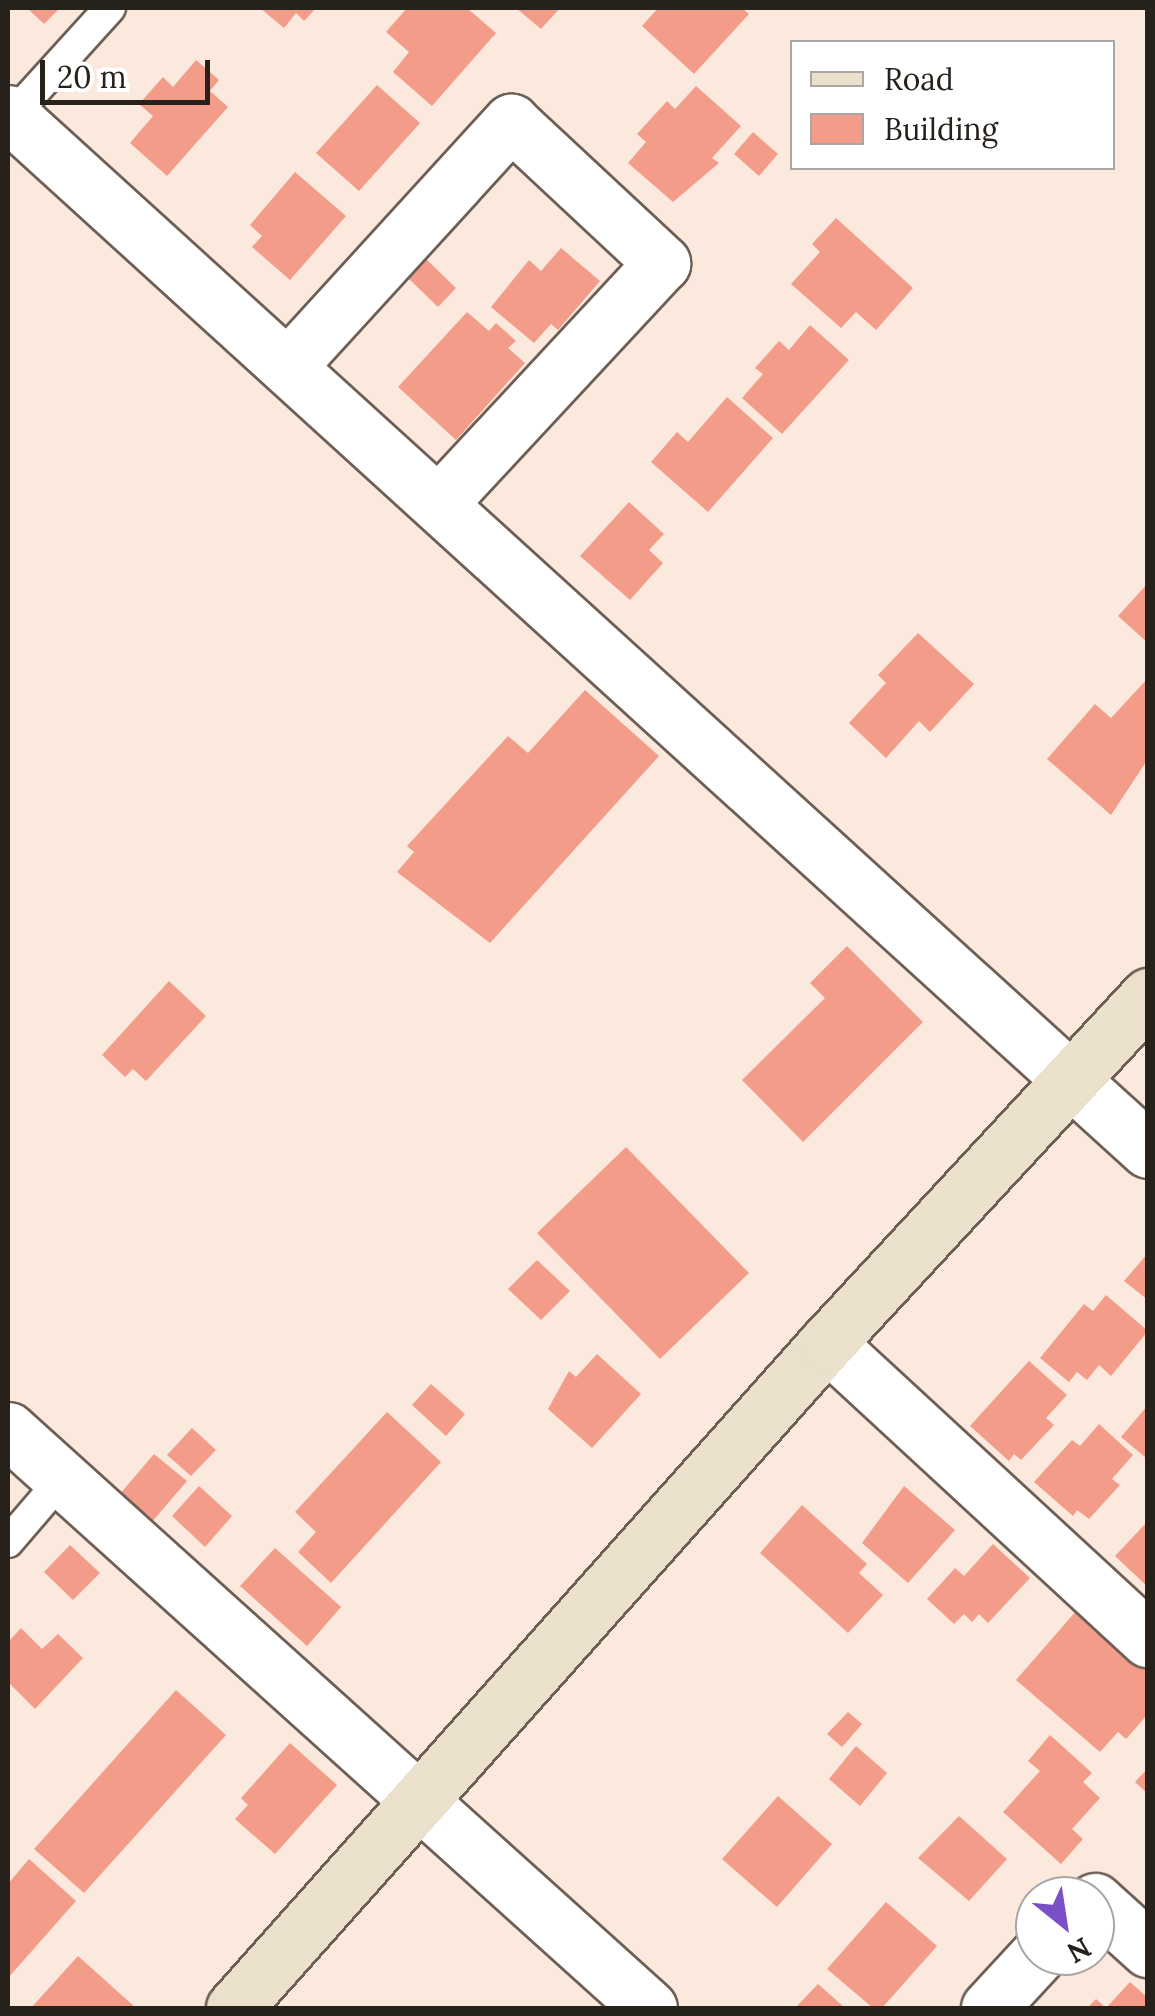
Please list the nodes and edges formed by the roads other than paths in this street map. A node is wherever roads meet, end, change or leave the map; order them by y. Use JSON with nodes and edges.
{"nodes":[{"id":1,"x":110,"y":8,"type":"edge"},
{"id":2,"x":10,"y":114,"type":"edge"},
{"id":3,"x":288,"y":366,"type":"junction"},
{"id":4,"x":439,"y":502,"type":"junction"},
{"id":5,"x":1148,"y":996,"type":"edge"},
{"id":6,"x":1071,"y":1082,"type":"junction"},
{"id":7,"x":1148,"y":1150,"type":"edge"},
{"id":8,"x":827,"y":1343,"type":"junction"},
{"id":9,"x":8,"y":1430,"type":"edge"},
{"id":10,"x":62,"y":1479,"type":"junction"},
{"id":11,"x":8,"y":1542,"type":"edge"},
{"id":12,"x":1148,"y":1639,"type":"edge"},
{"id":13,"x":420,"y":1804,"type":"junction"},
{"id":14,"x":1115,"y":1918,"type":"edge"},
{"id":15,"x":1148,"y":1949,"type":"edge"},
{"id":16,"x":1019,"y":1976,"type":"edge"},
{"id":17,"x":234,"y":2008,"type":"edge"},
{"id":18,"x":649,"y":2008,"type":"edge"},
{"id":19,"x":989,"y":2008,"type":"edge"}],
"edges":[{"from":1,"to":2,"type":"lane"},
{"from":2,"to":3,"type":"street"},
{"from":3,"to":4,"type":"street"},
{"from":3,"to":4,"type":"street"},
{"from":4,"to":6,"type":"street"},
{"from":5,"to":6,"type":"street"},
{"from":6,"to":7,"type":"street"},
{"from":6,"to":8,"type":"street"},
{"from":8,"to":12,"type":"street"},
{"from":8,"to":13,"type":"street"},
{"from":9,"to":10,"type":"street"},
{"from":10,"to":11,"type":"lane"},
{"from":10,"to":13,"type":"street"},
{"from":13,"to":17,"type":"street"},
{"from":13,"to":18,"type":"street"},
{"from":14,"to":15,"type":"street"},
{"from":16,"to":19,"type":"street"}]}
